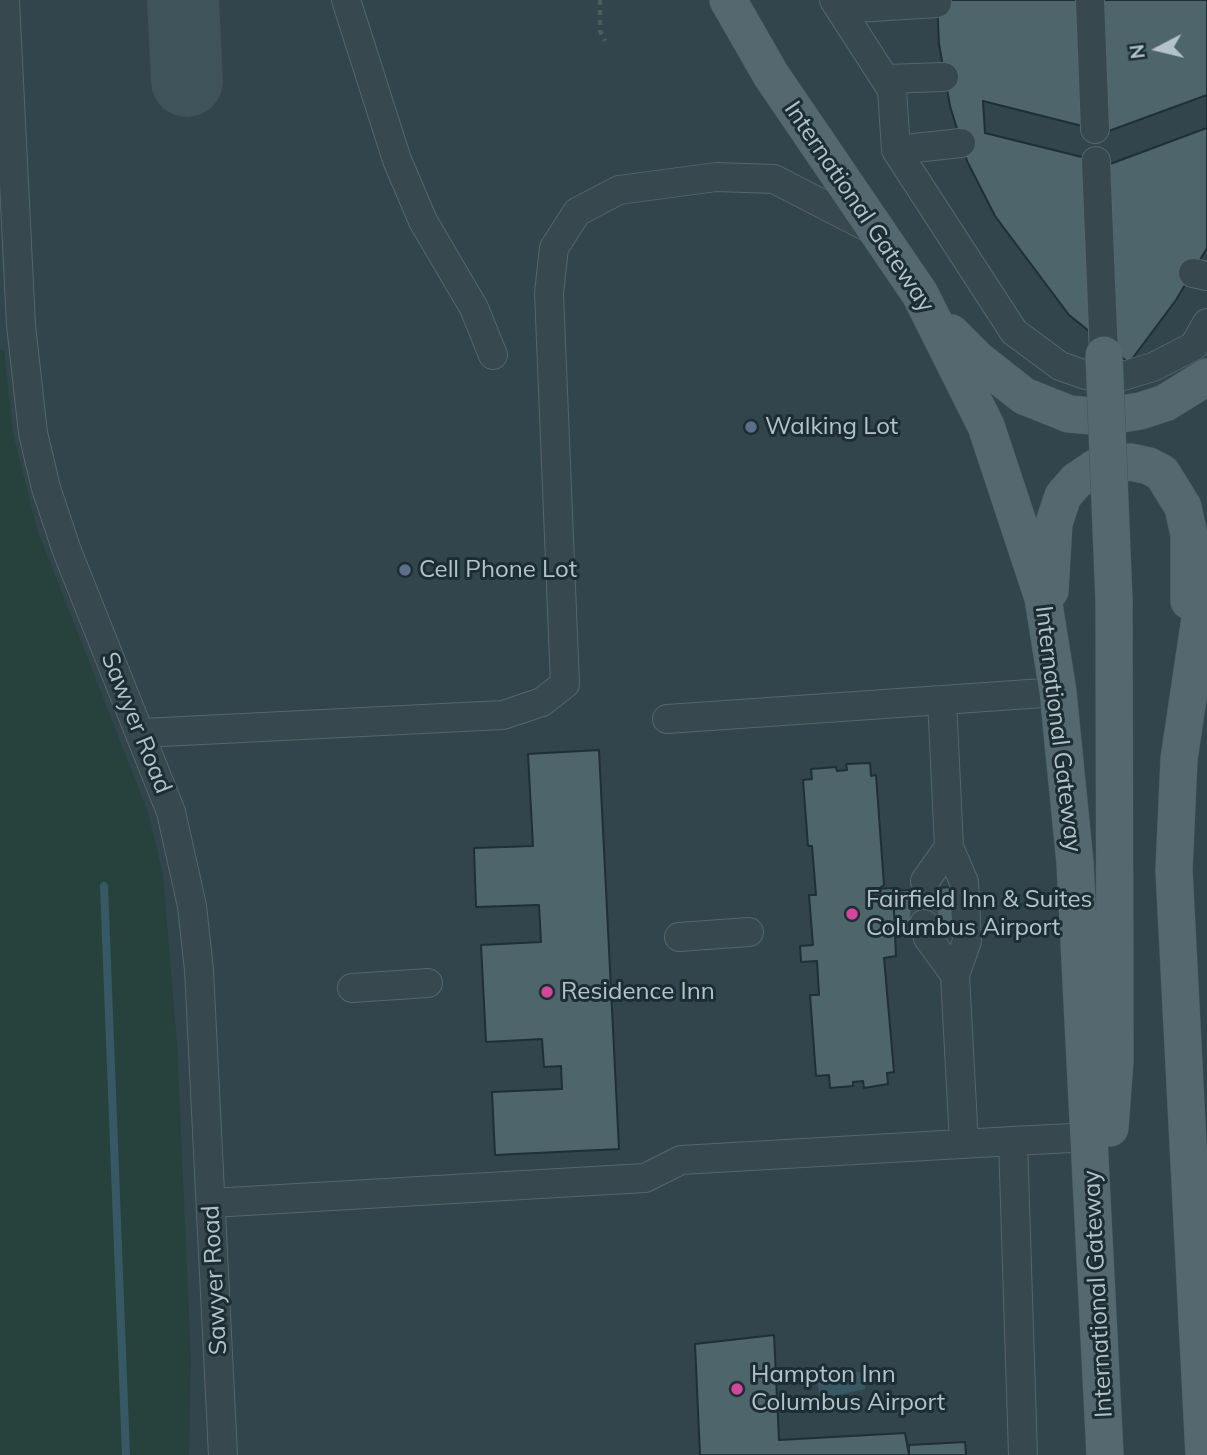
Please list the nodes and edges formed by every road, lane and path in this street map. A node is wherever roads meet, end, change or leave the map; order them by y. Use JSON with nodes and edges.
{"nodes":[{"id":1,"x":5,"y":0,"type":"edge"},
{"id":2,"x":346,"y":0,"type":"edge"},
{"id":3,"x":600,"y":0,"type":"edge"},
{"id":4,"x":728,"y":0,"type":"edge"},
{"id":5,"x":748,"y":0,"type":"edge"},
{"id":6,"x":1090,"y":0,"type":"edge"},
{"id":7,"x":937,"y":3,"type":"dead end"},
{"id":8,"x":837,"y":4,"type":"edge"},
{"id":9,"x":605,"y":41,"type":"dead end"},
{"id":10,"x":771,"y":75,"type":"junction"},
{"id":11,"x":944,"y":77,"type":"dead end"},
{"id":12,"x":885,"y":79,"type":"junction"},
{"id":13,"x":1095,"y":129,"type":"dead end"},
{"id":14,"x":961,"y":144,"type":"dead end"},
{"id":15,"x":896,"y":150,"type":"junction"},
{"id":16,"x":1096,"y":161,"type":"dead end"},
{"id":17,"x":882,"y":234,"type":"junction"},
{"id":18,"x":920,"y":293,"type":"junction"},
{"id":19,"x":1207,"y":323,"type":"edge"},
{"id":20,"x":493,"y":355,"type":"dead end"},
{"id":21,"x":1104,"y":355,"type":"joint"},
{"id":22,"x":1207,"y":377,"type":"edge"},
{"id":23,"x":1207,"y":570,"type":"edge"},
{"id":24,"x":1050,"y":632,"type":"junction"},
{"id":25,"x":1058,"y":692,"type":"junction"},
{"id":26,"x":942,"y":701,"type":"junction"},
{"id":27,"x":667,"y":719,"type":"dead end"},
{"id":28,"x":142,"y":733,"type":"junction"},
{"id":29,"x":1179,"y":759,"type":"junction"},
{"id":30,"x":949,"y":847,"type":"junction"},
{"id":31,"x":925,"y":881,"type":"tunnel mouth"},
{"id":32,"x":925,"y":924,"type":"tunnel mouth"},
{"id":33,"x":749,"y":932,"type":"dead end"},
{"id":34,"x":679,"y":937,"type":"dead end"},
{"id":35,"x":955,"y":975,"type":"junction"},
{"id":36,"x":428,"y":984,"type":"dead end"},
{"id":37,"x":352,"y":988,"type":"dead end"},
{"id":38,"x":1091,"y":1137,"type":"junction"},
{"id":39,"x":1013,"y":1140,"type":"junction"},
{"id":40,"x":964,"y":1144,"type":"junction"},
{"id":41,"x":211,"y":1203,"type":"junction"},
{"id":42,"x":1099,"y":1313,"type":"junction"},
{"id":43,"x":223,"y":1455,"type":"edge"},
{"id":44,"x":1023,"y":1455,"type":"edge"},
{"id":45,"x":1105,"y":1455,"type":"edge"},
{"id":46,"x":1203,"y":1455,"type":"edge"}],
"edges":[{"from":1,"to":28,"type":"street","name":"Sawyer Road"},
{"from":2,"to":20,"type":"street"},
{"from":3,"to":9,"type":"path"},
{"from":4,"to":10,"type":"main road","name":"International Gateway"},
{"from":5,"to":10,"type":"street"},
{"from":6,"to":13,"type":"street"},
{"from":7,"to":8,"type":"street"},
{"from":8,"to":12,"type":"street"},
{"from":10,"to":17,"type":"main road","name":"International Gateway"},
{"from":11,"to":12,"type":"street"},
{"from":12,"to":15,"type":"street"},
{"from":14,"to":15,"type":"street"},
{"from":15,"to":19,"type":"street"},
{"from":16,"to":21,"type":"street"},
{"from":17,"to":18,"type":"main road","name":"International Gateway"},
{"from":17,"to":28,"type":"street"},
{"from":18,"to":22,"type":"main road"},
{"from":18,"to":24,"type":"main road","name":"International Gateway"},
{"from":21,"to":42,"type":"main road","bridge":true},
{"from":23,"to":29,"type":"main road"},
{"from":24,"to":25,"type":"main road","name":"International Gateway"},
{"from":24,"to":29,"type":"main road"},
{"from":25,"to":26,"type":"street"},
{"from":25,"to":38,"type":"main road","name":"International Gateway"},
{"from":26,"to":27,"type":"street"},
{"from":26,"to":30,"type":"street"},
{"from":28,"to":41,"type":"street","name":"Sawyer Road"},
{"from":29,"to":46,"type":"main road"},
{"from":30,"to":31,"type":"street"},
{"from":30,"to":35,"type":"street"},
{"from":32,"to":35,"type":"street"},
{"from":33,"to":34,"type":"street"},
{"from":35,"to":40,"type":"street"},
{"from":36,"to":37,"type":"street"},
{"from":38,"to":39,"type":"street"},
{"from":38,"to":42,"type":"main road","name":"International Gateway"},
{"from":39,"to":40,"type":"street"},
{"from":39,"to":44,"type":"street"},
{"from":40,"to":41,"type":"street"},
{"from":41,"to":43,"type":"street","name":"Sawyer Road"},
{"from":42,"to":45,"type":"main road","name":"International Gateway"}]}
